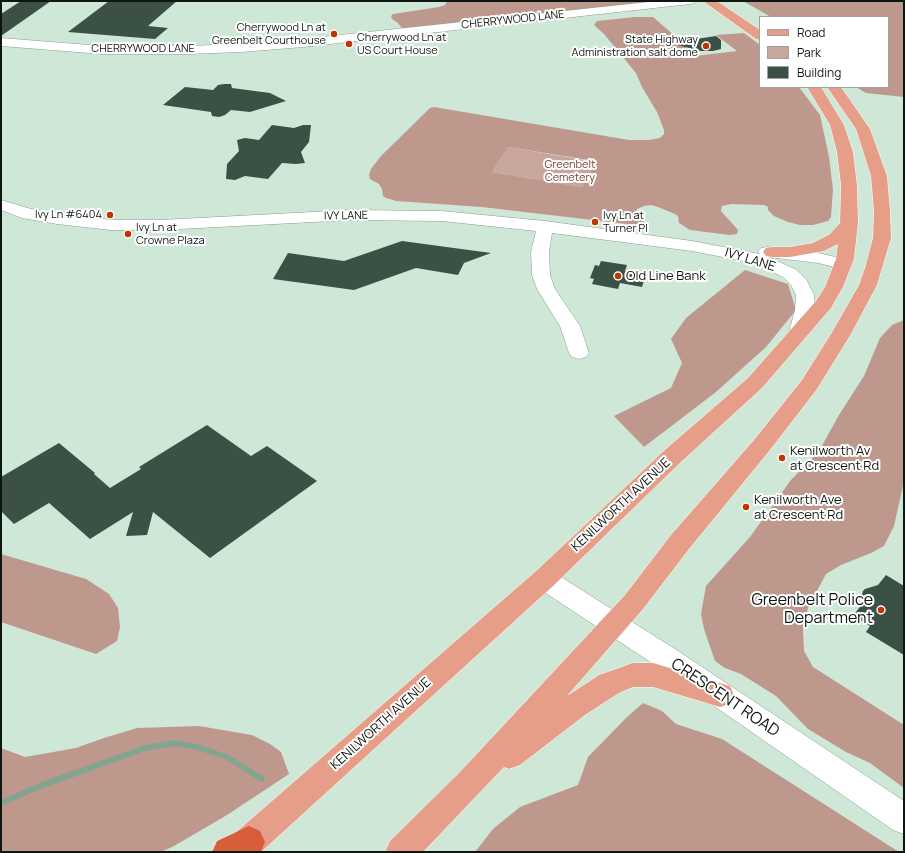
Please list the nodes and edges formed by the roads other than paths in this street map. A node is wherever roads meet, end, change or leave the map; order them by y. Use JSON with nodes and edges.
{"nodes":[{"id":1,"x":690,"y":1,"type":"edge"},
{"id":2,"x":710,"y":1,"type":"edge"},
{"id":3,"x":725,"y":1,"type":"edge"},
{"id":4,"x":759,"y":22,"type":"edge"},
{"id":5,"x":759,"y":35,"type":"edge"},
{"id":6,"x":3,"y":48,"type":"edge"},
{"id":7,"x":815,"y":88,"type":"edge"},
{"id":8,"x":835,"y":88,"type":"edge"},
{"id":9,"x":1,"y":205,"type":"edge"},
{"id":10,"x":849,"y":223,"type":"junction"},
{"id":11,"x":545,"y":226,"type":"junction"},
{"id":12,"x":692,"y":246,"type":"junction"},
{"id":13,"x":772,"y":252,"type":"junction"},
{"id":14,"x":843,"y":264,"type":"junction"},
{"id":15,"x":858,"y":302,"type":"junction"},
{"id":16,"x":799,"y":332,"type":"junction"},
{"id":17,"x":579,"y":353,"type":"dead end"},
{"id":18,"x":544,"y":579,"type":"junction"},
{"id":19,"x":614,"y":624,"type":"junction"},
{"id":20,"x":720,"y":694,"type":"junction"},
{"id":21,"x":471,"y":782,"type":"junction"},
{"id":22,"x":904,"y":819,"type":"edge"},
{"id":23,"x":238,"y":849,"type":"edge"},
{"id":24,"x":401,"y":852,"type":"edge"}],
"edges":[{"from":1,"to":6,"type":"street","name":"CHERRYWOOD LANE"},
{"from":2,"to":5,"type":"main road"},
{"from":3,"to":4,"type":"main road"},
{"from":7,"to":10,"type":"main road","name":"KENILWORTH AVENUE"},
{"from":8,"to":15,"type":"main road"},
{"from":9,"to":11,"type":"street","name":"IVY LANE"},
{"from":10,"to":13,"type":"main road"},
{"from":10,"to":14,"type":"main road","name":"KENILWORTH AVENUE"},
{"from":11,"to":12,"type":"street","name":"IVY LANE"},
{"from":11,"to":17,"type":"street"},
{"from":12,"to":13,"type":"street","name":"IVY LANE"},
{"from":12,"to":16,"type":"street","name":"IVY LANE"},
{"from":13,"to":14,"type":"street","name":"IVY LANE"},
{"from":14,"to":15,"type":"main road"},
{"from":14,"to":16,"type":"main road","name":"KENILWORTH AVENUE"},
{"from":15,"to":19,"type":"main road"},
{"from":16,"to":18,"type":"main road","name":"KENILWORTH AVENUE"},
{"from":18,"to":19,"type":"street","name":"CRESCENT ROAD"},
{"from":18,"to":23,"type":"main road","name":"KENILWORTH AVENUE"},
{"from":19,"to":20,"type":"street","name":"CRESCENT ROAD"},
{"from":19,"to":21,"type":"main road"},
{"from":20,"to":21,"type":"main road"},
{"from":20,"to":22,"type":"street","name":"CRESCENT ROAD"},
{"from":21,"to":24,"type":"main road"}]}
